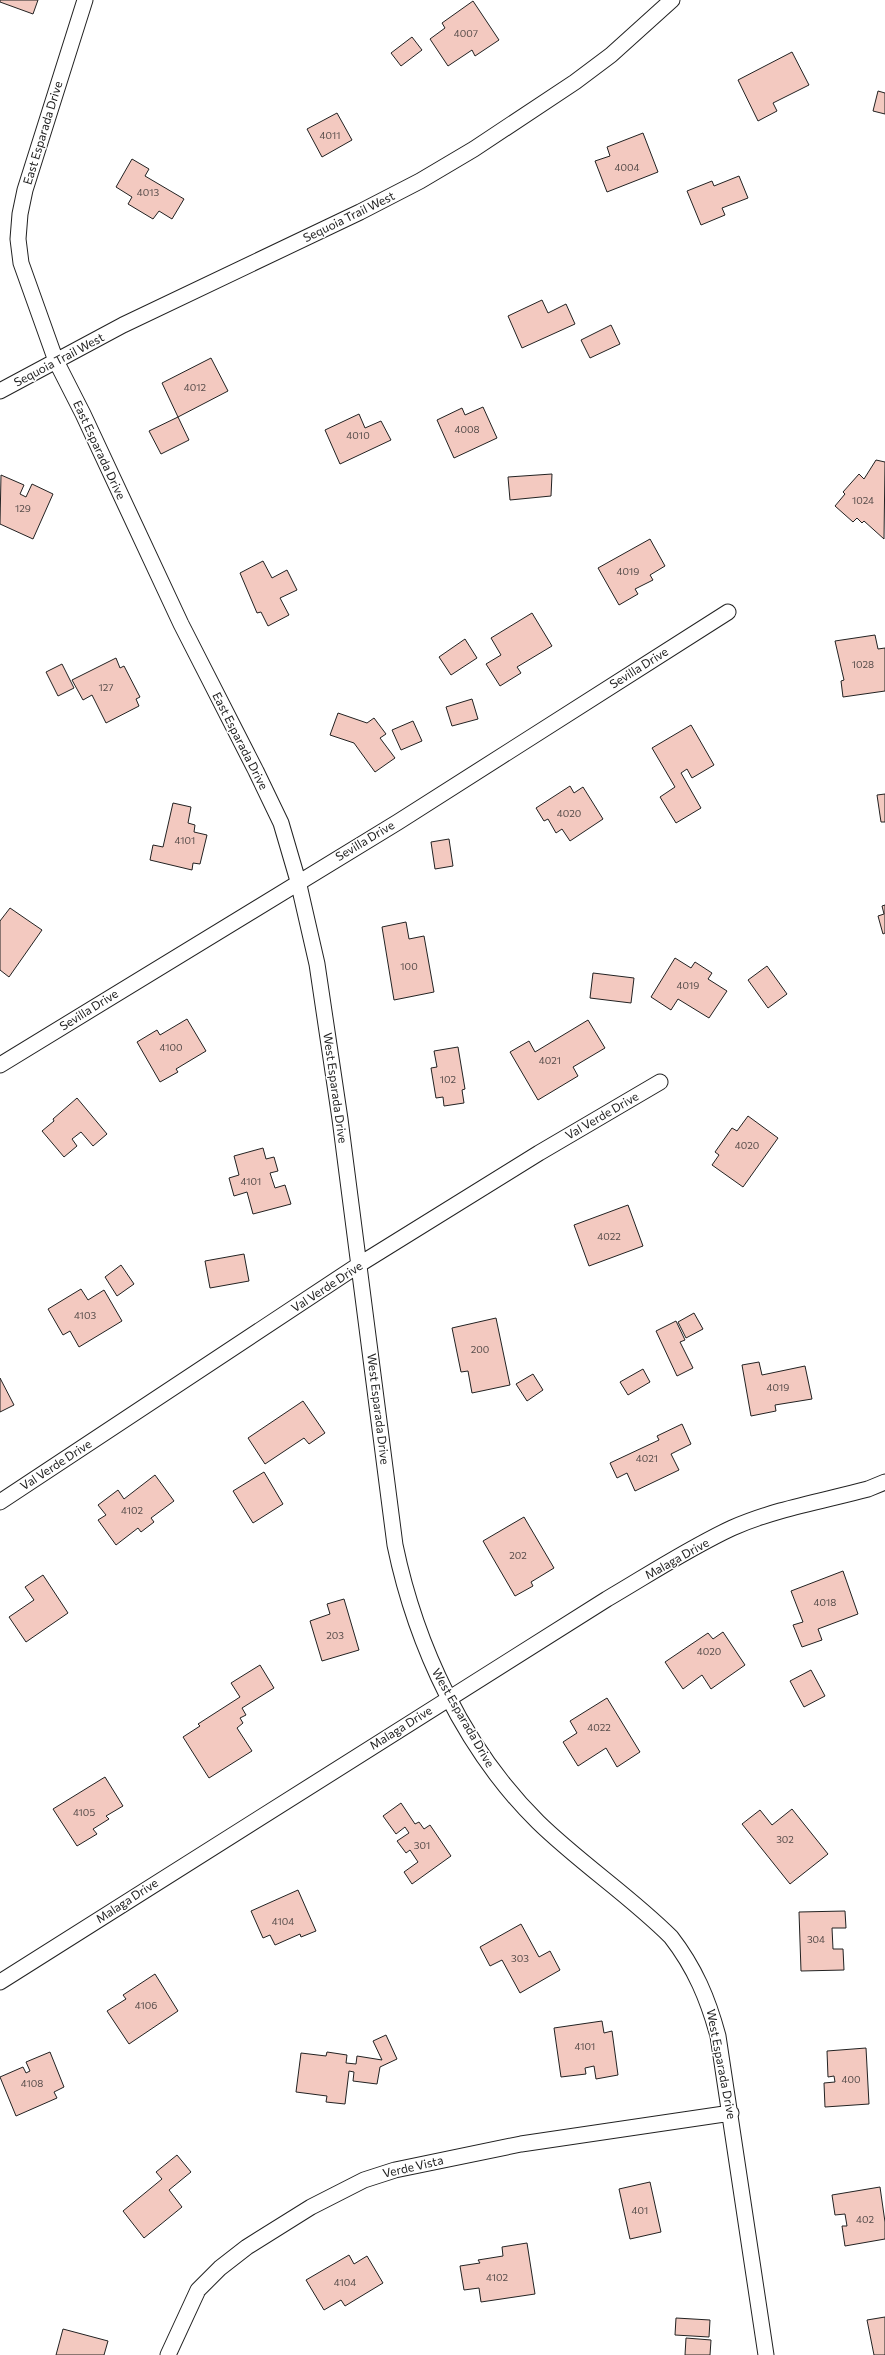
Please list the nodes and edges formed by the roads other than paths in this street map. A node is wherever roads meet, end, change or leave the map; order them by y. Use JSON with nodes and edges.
{"nodes":[{"id":1,"x":85,"y":0,"type":"edge"},
{"id":2,"x":672,"y":0,"type":"edge"},
{"id":3,"x":56,"y":361,"type":"junction"},
{"id":4,"x":0,"y":391,"type":"edge"},
{"id":5,"x":728,"y":612,"type":"dead end"},
{"id":6,"x":298,"y":881,"type":"junction"},
{"id":7,"x":0,"y":1065,"type":"edge"},
{"id":8,"x":660,"y":1082,"type":"dead end"},
{"id":9,"x":360,"y":1264,"type":"junction"},
{"id":10,"x":885,"y":1482,"type":"edge"},
{"id":11,"x":0,"y":1502,"type":"edge"},
{"id":12,"x":450,"y":1698,"type":"junction"},
{"id":13,"x":0,"y":1982,"type":"edge"},
{"id":14,"x":731,"y":2114,"type":"junction"},
{"id":15,"x":168,"y":2355,"type":"edge"},
{"id":16,"x":766,"y":2355,"type":"edge"}],
"edges":[{"from":1,"to":3,"type":"street","name":"East Esparada Drive"},
{"from":2,"to":3,"type":"street","name":"Sequoia Trail West"},
{"from":3,"to":4,"type":"street","name":"Sequoia Trail West"},
{"from":3,"to":6,"type":"street","name":"East Esparada Drive"},
{"from":5,"to":6,"type":"street","name":"Sevilla Drive"},
{"from":6,"to":7,"type":"street","name":"Sevilla Drive"},
{"from":6,"to":9,"type":"street","name":"West Esparada Drive"},
{"from":8,"to":9,"type":"street","name":"Val Verde Drive"},
{"from":9,"to":11,"type":"street","name":"Val Verde Drive"},
{"from":9,"to":12,"type":"street","name":"West Esparada Drive"},
{"from":10,"to":12,"type":"street","name":"Malaga Drive"},
{"from":12,"to":13,"type":"street","name":"Malaga Drive"},
{"from":12,"to":14,"type":"street","name":"West Esparada Drive"},
{"from":14,"to":15,"type":"street","name":"Verde Vista"},
{"from":14,"to":16,"type":"street","name":"West Esparada Drive"}]}
